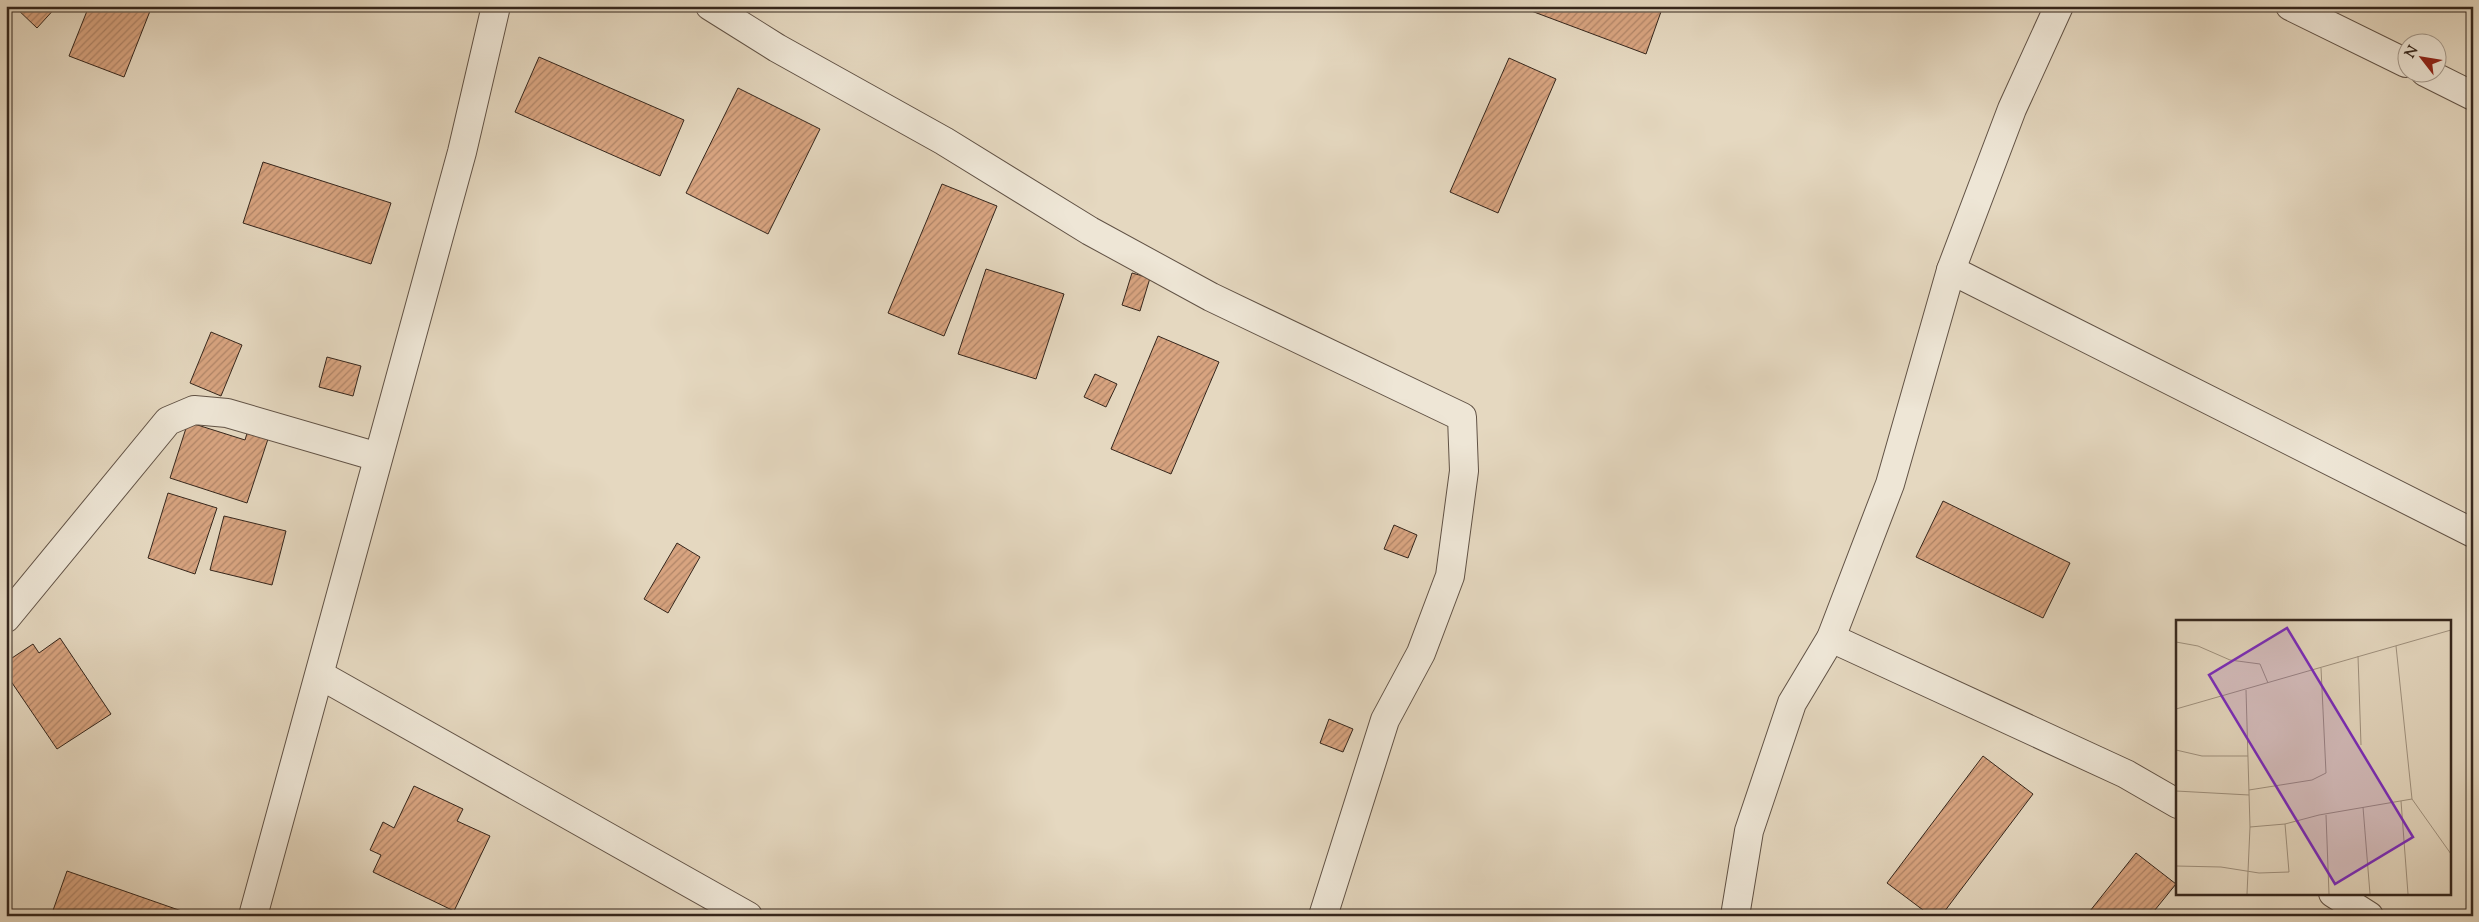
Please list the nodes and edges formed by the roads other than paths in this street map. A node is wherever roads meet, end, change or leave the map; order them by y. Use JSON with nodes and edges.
{"nodes":[{"id":1,"x":496,"y":6,"type":"edge"},
{"id":2,"x":710,"y":6,"type":"edge"},
{"id":3,"x":2059,"y":6,"type":"edge"},
{"id":4,"x":2290,"y":6,"type":"edge"},
{"id":5,"x":2396,"y":59,"type":"edge"},
{"id":6,"x":2445,"y":82,"type":"edge"},
{"id":7,"x":2473,"y":96,"type":"edge"},
{"id":8,"x":1951,"y":270,"type":"junction"},
{"id":9,"x":378,"y":458,"type":"junction"},
{"id":10,"x":2473,"y":532,"type":"edge"},
{"id":11,"x":6,"y":618,"type":"edge"},
{"id":12,"x":1831,"y":638,"type":"junction"},
{"id":13,"x":320,"y":675,"type":"junction"},
{"id":14,"x":2176,"y":803,"type":"edge"},
{"id":15,"x":2335,"y":894,"type":"edge"},
{"id":16,"x":253,"y":916,"type":"edge"},
{"id":17,"x":748,"y":916,"type":"edge"},
{"id":18,"x":1323,"y":916,"type":"edge"},
{"id":19,"x":1735,"y":916,"type":"edge"},
{"id":20,"x":2369,"y":916,"type":"edge"}],
"edges":[{"from":1,"to":9,"type":"street"},
{"from":2,"to":18,"type":"street"},
{"from":3,"to":8,"type":"street"},
{"from":4,"to":5,"type":"street"},
{"from":6,"to":7,"type":"street"},
{"from":8,"to":10,"type":"street"},
{"from":8,"to":12,"type":"street"},
{"from":9,"to":11,"type":"street"},
{"from":9,"to":13,"type":"street"},
{"from":12,"to":14,"type":"street"},
{"from":12,"to":19,"type":"street"},
{"from":13,"to":16,"type":"street"},
{"from":13,"to":17,"type":"street"},
{"from":15,"to":20,"type":"street"}]}
